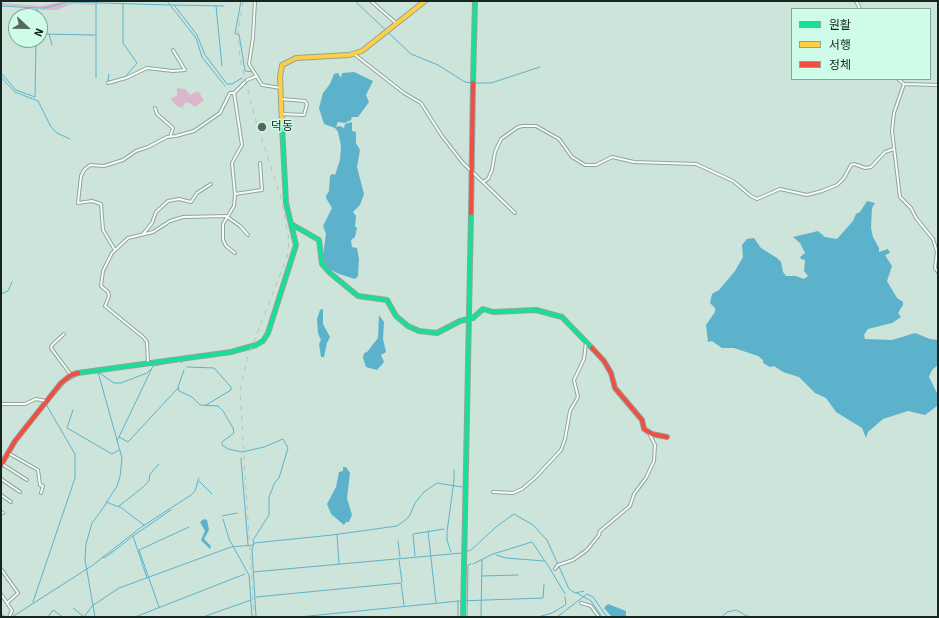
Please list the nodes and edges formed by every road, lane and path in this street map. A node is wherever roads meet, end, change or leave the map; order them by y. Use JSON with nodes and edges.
{"nodes":[{"id":1,"x":255,"y":1,"type":"edge"},
{"id":2,"x":371,"y":1,"type":"edge"},
{"id":3,"x":425,"y":1,"type":"edge"},
{"id":4,"x":475,"y":1,"type":"edge"},
{"id":5,"x":397,"y":24,"type":"junction"},
{"id":6,"x":174,"y":50,"type":"dead end"},
{"id":7,"x":354,"y":54,"type":"junction"},
{"id":8,"x":257,"y":76,"type":"junction"},
{"id":9,"x":899,"y":80,"type":"edge"},
{"id":10,"x":108,"y":83,"type":"dead end"},
{"id":11,"x":904,"y":84,"type":"junction"},
{"id":12,"x":938,"y":85,"type":"edge"},
{"id":13,"x":281,"y":88,"type":"junction"},
{"id":14,"x":234,"y":93,"type":"junction"},
{"id":15,"x":281,"y":99,"type":"junction"},
{"id":16,"x":155,"y":108,"type":"dead end"},
{"id":17,"x":282,"y":114,"type":"junction"},
{"id":18,"x":170,"y":137,"type":"junction"},
{"id":19,"x":894,"y":149,"type":"junction"},
{"id":20,"x":260,"y":163,"type":"dead end"},
{"id":21,"x":471,"y":172,"type":"junction"},
{"id":22,"x":483,"y":182,"type":"junction"},
{"id":23,"x":210,"y":184,"type":"dead end"},
{"id":24,"x":235,"y":194,"type":"junction"},
{"id":25,"x":515,"y":213,"type":"dead end"},
{"id":26,"x":227,"y":216,"type":"junction"},
{"id":27,"x":292,"y":225,"type":"junction"},
{"id":28,"x":142,"y":235,"type":"junction"},
{"id":29,"x":248,"y":235,"type":"dead end"},
{"id":30,"x":115,"y":250,"type":"junction"},
{"id":31,"x":236,"y":253,"type":"dead end"},
{"id":32,"x":938,"y":272,"type":"edge"},
{"id":33,"x":469,"y":320,"type":"junction"},
{"id":34,"x":64,"y":334,"type":"dead end"},
{"id":35,"x":586,"y":342,"type":"junction"},
{"id":36,"x":148,"y":362,"type":"junction"},
{"id":37,"x":71,"y":375,"type":"junction"},
{"id":38,"x":46,"y":401,"type":"junction"},
{"id":39,"x":1,"y":404,"type":"edge"},
{"id":40,"x":649,"y":433,"type":"junction"},
{"id":41,"x":667,"y":437,"type":"dead end"},
{"id":42,"x":8,"y":452,"type":"junction"},
{"id":43,"x":1,"y":464,"type":"edge"},
{"id":44,"x":1,"y":479,"type":"edge"},
{"id":45,"x":27,"y":480,"type":"dead end"},
{"id":46,"x":20,"y":492,"type":"dead end"},
{"id":47,"x":492,"y":492,"type":"dead end"},
{"id":48,"x":41,"y":493,"type":"dead end"},
{"id":49,"x":1,"y":495,"type":"edge"},
{"id":50,"x":11,"y":502,"type":"dead end"},
{"id":51,"x":1,"y":569,"type":"edge"},
{"id":52,"x":555,"y":569,"type":"dead end"},
{"id":53,"x":1,"y":594,"type":"edge"},
{"id":54,"x":7,"y":603,"type":"junction"},
{"id":55,"x":581,"y":603,"type":"dead end"},
{"id":56,"x":9,"y":617,"type":"edge"},
{"id":57,"x":463,"y":617,"type":"edge"},
{"id":58,"x":599,"y":617,"type":"edge"}],
"edges":[{"from":1,"to":8,"type":"street"},
{"from":2,"to":5,"type":"street"},
{"from":3,"to":5,"type":"main road"},
{"from":4,"to":21,"type":"main road"},
{"from":5,"to":7,"type":"main road"},
{"from":6,"to":10,"type":"street"},
{"from":7,"to":13,"type":"main road"},
{"from":7,"to":21,"type":"street"},
{"from":8,"to":13,"type":"street"},
{"from":8,"to":14,"type":"street"},
{"from":9,"to":11,"type":"street"},
{"from":11,"to":12,"type":"street"},
{"from":11,"to":19,"type":"street"},
{"from":13,"to":15,"type":"main road"},
{"from":14,"to":18,"type":"street"},
{"from":14,"to":24,"type":"street"},
{"from":15,"to":17,"type":"main road"},
{"from":15,"to":17,"type":"street"},
{"from":16,"to":18,"type":"street"},
{"from":17,"to":27,"type":"main road"},
{"from":18,"to":30,"type":"street"},
{"from":19,"to":22,"type":"street"},
{"from":19,"to":32,"type":"street"},
{"from":20,"to":24,"type":"street"},
{"from":21,"to":22,"type":"street"},
{"from":21,"to":33,"type":"main road"},
{"from":22,"to":25,"type":"street"},
{"from":23,"to":28,"type":"street"},
{"from":24,"to":26,"type":"street"},
{"from":26,"to":28,"type":"street"},
{"from":26,"to":29,"type":"street"},
{"from":26,"to":31,"type":"street"},
{"from":27,"to":33,"type":"main road"},
{"from":27,"to":36,"type":"main road"},
{"from":28,"to":30,"type":"street"},
{"from":30,"to":36,"type":"street"},
{"from":33,"to":35,"type":"main road"},
{"from":33,"to":57,"type":"main road"},
{"from":34,"to":37,"type":"street"},
{"from":35,"to":40,"type":"main road"},
{"from":35,"to":47,"type":"street"},
{"from":36,"to":37,"type":"main road"},
{"from":37,"to":38,"type":"main road"},
{"from":38,"to":39,"type":"street"},
{"from":38,"to":42,"type":"main road"},
{"from":40,"to":41,"type":"main road"},
{"from":40,"to":52,"type":"street"},
{"from":42,"to":43,"type":"main road"},
{"from":42,"to":48,"type":"street"},
{"from":43,"to":45,"type":"street"},
{"from":44,"to":46,"type":"street"},
{"from":49,"to":50,"type":"street"},
{"from":51,"to":54,"type":"street"},
{"from":53,"to":54,"type":"street"},
{"from":54,"to":56,"type":"street"},
{"from":55,"to":58,"type":"street"}]}
